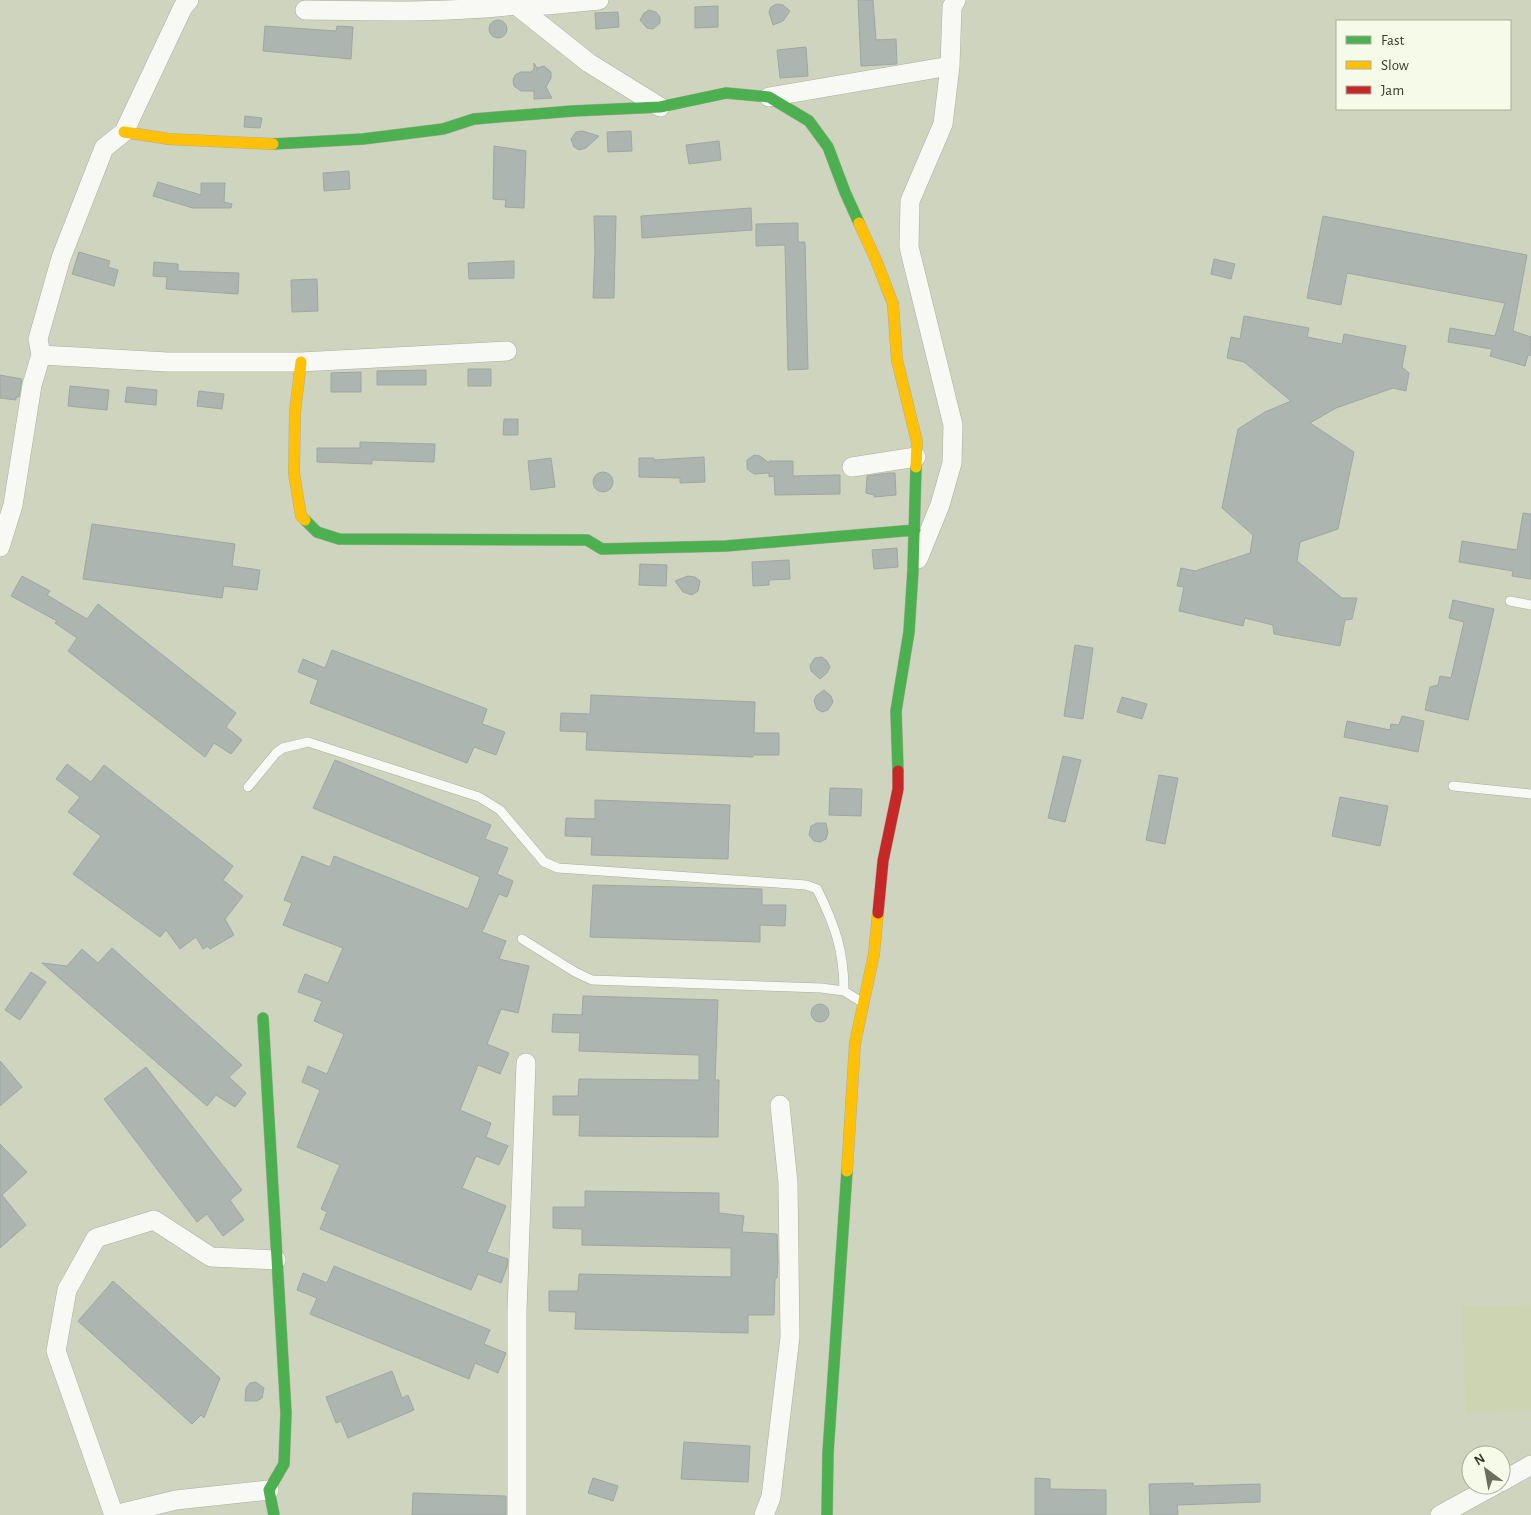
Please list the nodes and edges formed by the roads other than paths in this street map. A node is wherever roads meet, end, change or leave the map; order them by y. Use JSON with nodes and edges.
{"nodes":[{"id":1,"x":189,"y":0,"type":"edge"},
{"id":2,"x":599,"y":0,"type":"edge"},
{"id":3,"x":956,"y":0,"type":"edge"},
{"id":4,"x":513,"y":3,"type":"edge"},
{"id":5,"x":305,"y":10,"type":"dead end"},
{"id":6,"x":950,"y":66,"type":"junction"},
{"id":7,"x":769,"y":97,"type":"junction"},
{"id":8,"x":660,"y":107,"type":"junction"},
{"id":9,"x":124,"y":132,"type":"junction"},
{"id":10,"x":506,"y":351,"type":"dead end"},
{"id":11,"x":41,"y":355,"type":"junction"},
{"id":12,"x":301,"y":362,"type":"junction"},
{"id":13,"x":916,"y":457,"type":"junction"},
{"id":14,"x":852,"y":467,"type":"dead end"},
{"id":15,"x":915,"y":530,"type":"junction"},
{"id":16,"x":0,"y":547,"type":"edge"},
{"id":17,"x":913,"y":570,"type":"junction"},
{"id":18,"x":1510,"y":601,"type":"dead end"},
{"id":19,"x":1531,"y":605,"type":"edge"},
{"id":20,"x":1452,"y":786,"type":"dead end"},
{"id":21,"x":248,"y":787,"type":"dead end"},
{"id":22,"x":1531,"y":794,"type":"edge"},
{"id":23,"x":522,"y":939,"type":"dead end"},
{"id":24,"x":844,"y":991,"type":"junction"},
{"id":25,"x":863,"y":1003,"type":"junction"},
{"id":26,"x":263,"y":1018,"type":"dead end"},
{"id":27,"x":526,"y":1063,"type":"dead end"},
{"id":28,"x":780,"y":1105,"type":"dead end"},
{"id":29,"x":276,"y":1260,"type":"junction"},
{"id":30,"x":1531,"y":1465,"type":"edge"},
{"id":31,"x":1511,"y":1476,"type":"edge"},
{"id":32,"x":269,"y":1490,"type":"junction"},
{"id":33,"x":1477,"y":1495,"type":"edge"},
{"id":34,"x":114,"y":1515,"type":"edge"},
{"id":35,"x":274,"y":1515,"type":"edge"},
{"id":36,"x":517,"y":1515,"type":"edge"},
{"id":37,"x":764,"y":1515,"type":"edge"},
{"id":38,"x":827,"y":1515,"type":"edge"},
{"id":39,"x":1440,"y":1515,"type":"edge"}],
"edges":[{"from":1,"to":9,"type":"street"},
{"from":2,"to":4,"type":"street"},
{"from":3,"to":6,"type":"street"},
{"from":4,"to":5,"type":"street"},
{"from":4,"to":8,"type":"street"},
{"from":6,"to":7,"type":"street"},
{"from":6,"to":17,"type":"street"},
{"from":7,"to":8,"type":"street"},
{"from":7,"to":13,"type":"street"},
{"from":8,"to":9,"type":"street"},
{"from":9,"to":11,"type":"street"},
{"from":10,"to":12,"type":"street"},
{"from":11,"to":12,"type":"street"},
{"from":11,"to":16,"type":"street"},
{"from":12,"to":15,"type":"street"},
{"from":13,"to":14,"type":"street"},
{"from":13,"to":15,"type":"street"},
{"from":15,"to":17,"type":"street"},
{"from":17,"to":25,"type":"street"},
{"from":18,"to":19,"type":"lane"},
{"from":20,"to":22,"type":"lane"},
{"from":21,"to":24,"type":"lane"},
{"from":23,"to":24,"type":"lane"},
{"from":24,"to":25,"type":"lane"},
{"from":25,"to":38,"type":"street"},
{"from":26,"to":29,"type":"street"},
{"from":27,"to":36,"type":"street"},
{"from":28,"to":37,"type":"street"},
{"from":29,"to":32,"type":"street"},
{"from":29,"to":34,"type":"street"},
{"from":30,"to":31,"type":"street"},
{"from":32,"to":34,"type":"street"},
{"from":32,"to":35,"type":"street"},
{"from":33,"to":39,"type":"street"}]}
